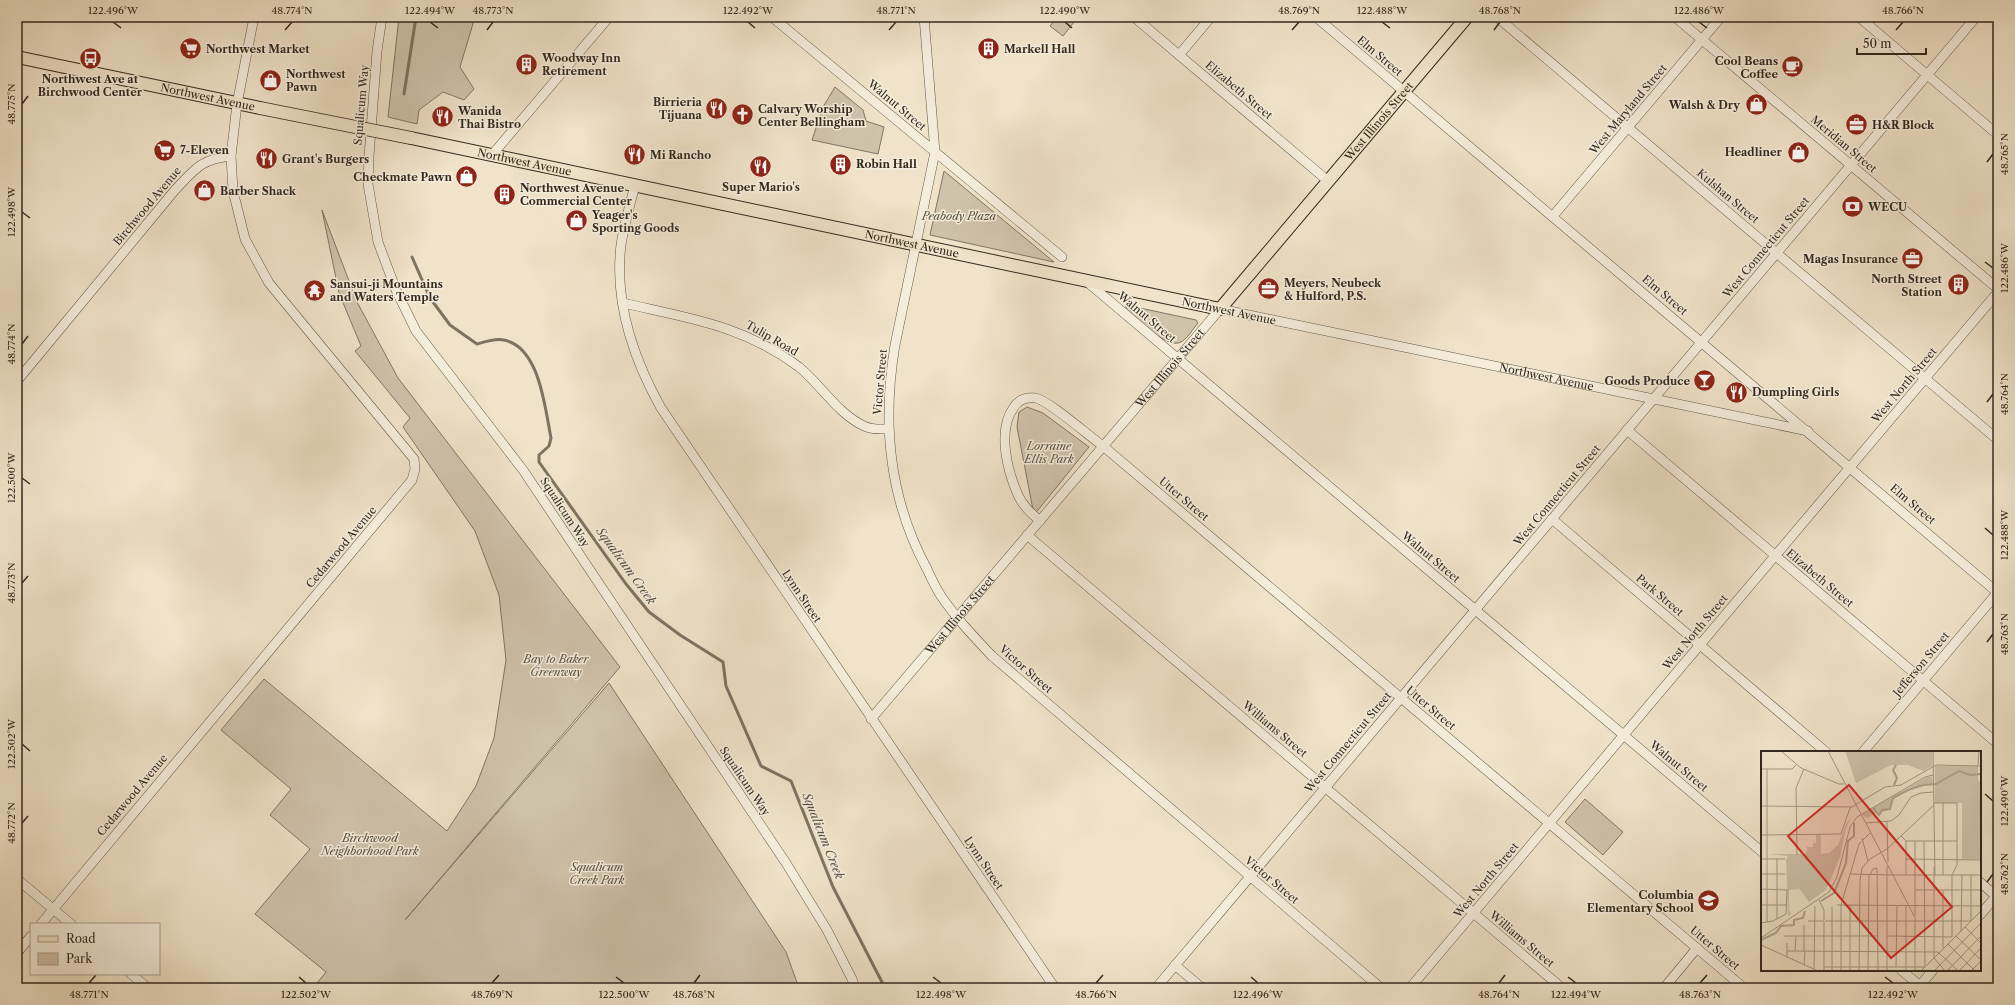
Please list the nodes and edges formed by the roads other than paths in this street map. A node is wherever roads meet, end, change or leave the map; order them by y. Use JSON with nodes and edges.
{"nodes":[{"id":1,"x":254,"y":17,"type":"edge"},
{"id":2,"x":382,"y":17,"type":"edge"},
{"id":3,"x":609,"y":17,"type":"edge"},
{"id":4,"x":772,"y":17,"type":"edge"},
{"id":5,"x":924,"y":17,"type":"edge"},
{"id":6,"x":1134,"y":17,"type":"edge"},
{"id":7,"x":1211,"y":17,"type":"edge"},
{"id":8,"x":1316,"y":17,"type":"edge"},
{"id":9,"x":1467,"y":17,"type":"edge"},
{"id":10,"x":1497,"y":17,"type":"edge"},
{"id":11,"x":1675,"y":17,"type":"edge"},
{"id":12,"x":1721,"y":17,"type":"edge"},
{"id":13,"x":1859,"y":17,"type":"edge"},
{"id":14,"x":1976,"y":17,"type":"edge"},
{"id":15,"x":1702,"y":39,"type":"junction"},
{"id":16,"x":1179,"y":55,"type":"junction"},
{"id":17,"x":17,"y":57,"type":"edge"},
{"id":18,"x":1927,"y":75,"type":"junction"},
{"id":19,"x":1404,"y":91,"type":"junction"},
{"id":20,"x":237,"y":104,"type":"junction"},
{"id":21,"x":1628,"y":127,"type":"junction"},
{"id":22,"x":1998,"y":135,"type":"edge"},
{"id":23,"x":935,"y":152,"type":"junction"},
{"id":24,"x":492,"y":155,"type":"junction"},
{"id":25,"x":231,"y":156,"type":"junction"},
{"id":26,"x":1851,"y":165,"type":"junction"},
{"id":27,"x":1328,"y":181,"type":"junction"},
{"id":28,"x":635,"y":185,"type":"junction"},
{"id":29,"x":1553,"y":216,"type":"junction"},
{"id":30,"x":916,"y":244,"type":"junction"},
{"id":31,"x":1777,"y":253,"type":"junction"},
{"id":32,"x":1062,"y":257,"type":"dead end"},
{"id":33,"x":1085,"y":280,"type":"junction"},
{"id":34,"x":1998,"y":289,"type":"edge"},
{"id":35,"x":1998,"y":292,"type":"edge"},
{"id":36,"x":622,"y":303,"type":"junction"},
{"id":37,"x":1220,"y":308,"type":"junction"},
{"id":38,"x":1702,"y":342,"type":"junction"},
{"id":39,"x":1177,"y":358,"type":"junction"},
{"id":40,"x":1925,"y":378,"type":"junction"},
{"id":41,"x":17,"y":381,"type":"edge"},
{"id":42,"x":1653,"y":400,"type":"junction"},
{"id":43,"x":888,"y":429,"type":"junction"},
{"id":44,"x":1627,"y":430,"type":"junction"},
{"id":45,"x":1808,"y":431,"type":"junction"},
{"id":46,"x":1998,"y":440,"type":"edge"},
{"id":47,"x":1103,"y":446,"type":"junction"},
{"id":48,"x":1850,"y":467,"type":"junction"},
{"id":49,"x":1552,"y":519,"type":"junction"},
{"id":50,"x":1040,"y":521,"type":"junction"},
{"id":51,"x":1027,"y":536,"type":"junction"},
{"id":52,"x":1776,"y":556,"type":"junction"},
{"id":53,"x":1998,"y":593,"type":"edge"},
{"id":54,"x":1475,"y":610,"type":"junction"},
{"id":55,"x":957,"y":618,"type":"junction"},
{"id":56,"x":1700,"y":645,"type":"junction"},
{"id":57,"x":1923,"y":681,"type":"junction"},
{"id":58,"x":1401,"y":698,"type":"junction"},
{"id":59,"x":871,"y":719,"type":"junction"},
{"id":60,"x":1624,"y":735,"type":"junction"},
{"id":61,"x":1998,"y":744,"type":"edge"},
{"id":62,"x":1825,"y":751,"type":"edge"},
{"id":63,"x":1864,"y":751,"type":"edge"},
{"id":64,"x":1325,"y":788,"type":"junction"},
{"id":65,"x":1549,"y":824,"type":"junction"},
{"id":66,"x":1761,"y":851,"type":"edge"},
{"id":67,"x":1250,"y":876,"type":"junction"},
{"id":68,"x":17,"y":879,"type":"edge"},
{"id":69,"x":1981,"y":883,"type":"edge"},
{"id":70,"x":1997,"y":896,"type":"edge"},
{"id":71,"x":53,"y":909,"type":"junction"},
{"id":72,"x":1473,"y":913,"type":"junction"},
{"id":73,"x":1981,"y":914,"type":"edge"},
{"id":74,"x":42,"y":923,"type":"edge"},
{"id":75,"x":70,"y":923,"type":"edge"},
{"id":76,"x":30,"y":937,"type":"edge"},
{"id":77,"x":1697,"y":948,"type":"junction"},
{"id":78,"x":17,"y":953,"type":"edge"},
{"id":79,"x":1175,"y":965,"type":"junction"},
{"id":80,"x":1903,"y":971,"type":"edge"},
{"id":81,"x":1932,"y":971,"type":"edge"},
{"id":82,"x":132,"y":975,"type":"edge"},
{"id":83,"x":1920,"y":987,"type":"edge"},
{"id":84,"x":148,"y":988,"type":"edge"},
{"id":85,"x":855,"y":988,"type":"edge"},
{"id":86,"x":1055,"y":988,"type":"edge"},
{"id":87,"x":1156,"y":988,"type":"edge"},
{"id":88,"x":1202,"y":988,"type":"edge"},
{"id":89,"x":1381,"y":988,"type":"edge"},
{"id":90,"x":1410,"y":988,"type":"edge"},
{"id":91,"x":1562,"y":988,"type":"edge"},
{"id":92,"x":1664,"y":988,"type":"edge"},
{"id":93,"x":1744,"y":988,"type":"edge"}],
"edges":[{"from":1,"to":20,"type":"street"},
{"from":2,"to":85,"type":"street","name":"Squalicum Way"},
{"from":3,"to":24,"type":"street"},
{"from":4,"to":23,"type":"street","name":"Walnut Street"},
{"from":5,"to":23,"type":"street","name":"Victor Street"},
{"from":6,"to":16,"type":"street","name":"Elizabeth Street"},
{"from":7,"to":16,"type":"street"},
{"from":8,"to":19,"type":"street","name":"Elm Street"},
{"from":9,"to":19,"type":"main road","name":"West Illinois Street"},
{"from":10,"to":21,"type":"street","name":"Kulshan Street"},
{"from":11,"to":15,"type":"street","name":"Meridian Street"},
{"from":12,"to":15,"type":"street","name":"West Maryland Street"},
{"from":13,"to":18,"type":"street"},
{"from":14,"to":18,"type":"street","name":"West Connecticut Street"},
{"from":15,"to":21,"type":"street","name":"West Maryland Street"},
{"from":15,"to":26,"type":"street","name":"Meridian Street"},
{"from":16,"to":27,"type":"street","name":"Elizabeth Street"},
{"from":17,"to":20,"type":"main road","name":"Northwest Avenue"},
{"from":18,"to":22,"type":"street"},
{"from":18,"to":26,"type":"street","name":"West Connecticut Street"},
{"from":19,"to":27,"type":"main road","name":"West Illinois Street"},
{"from":19,"to":29,"type":"street","name":"Elm Street"},
{"from":20,"to":24,"type":"main road","name":"Northwest Avenue","bridge":true},
{"from":20,"to":25,"type":"street"},
{"from":21,"to":29,"type":"street","name":"West Maryland Street"},
{"from":21,"to":31,"type":"street","name":"Kulshan Street"},
{"from":23,"to":30,"type":"street","name":"Victor Street"},
{"from":23,"to":32,"type":"street","name":"Walnut Street"},
{"from":24,"to":28,"type":"main road","name":"Northwest Avenue"},
{"from":25,"to":41,"type":"street","name":"Birchwood Avenue"},
{"from":25,"to":71,"type":"street","name":"Cedarwood Avenue"},
{"from":26,"to":31,"type":"street","name":"West Connecticut Street"},
{"from":26,"to":34,"type":"street","name":"Meridian Street"},
{"from":27,"to":37,"type":"main road","name":"West Illinois Street"},
{"from":28,"to":30,"type":"main road","name":"Northwest Avenue"},
{"from":28,"to":36,"type":"street","name":"Lynn Street"},
{"from":29,"to":38,"type":"street","name":"Elm Street"},
{"from":30,"to":33,"type":"main road","name":"Northwest Avenue"},
{"from":30,"to":43,"type":"street","name":"Victor Street"},
{"from":31,"to":38,"type":"street","name":"West Connecticut Street"},
{"from":31,"to":40,"type":"street","name":"Kulshan Street"},
{"from":33,"to":37,"type":"main road","name":"Northwest Avenue"},
{"from":33,"to":39,"type":"street","name":"Walnut Street"},
{"from":35,"to":40,"type":"street","name":"West North Street"},
{"from":36,"to":43,"type":"street","name":"Tulip Road"},
{"from":36,"to":59,"type":"street","name":"Lynn Street"},
{"from":37,"to":39,"type":"street","name":"West Illinois Street"},
{"from":37,"to":42,"type":"street","name":"Northwest Avenue"},
{"from":38,"to":42,"type":"street","name":"West Connecticut Street"},
{"from":38,"to":45,"type":"street","name":"Elm Street"},
{"from":39,"to":47,"type":"street","name":"West Illinois Street"},
{"from":39,"to":54,"type":"street","name":"Walnut Street"},
{"from":40,"to":46,"type":"street","name":"Kulshan Street"},
{"from":40,"to":48,"type":"street","name":"West North Street"},
{"from":42,"to":44,"type":"street","name":"West Connecticut Street"},
{"from":42,"to":45,"type":"street","name":"Northwest Avenue"},
{"from":43,"to":55,"type":"street","name":"Victor Street"},
{"from":44,"to":49,"type":"street","name":"West Connecticut Street"},
{"from":44,"to":52,"type":"street","name":"Elizabeth Street"},
{"from":45,"to":48,"type":"street","name":"Elm Street"},
{"from":47,"to":50,"type":"street","name":"West Illinois Street"},
{"from":47,"to":50,"type":"street","name":"Utter Street"},
{"from":47,"to":58,"type":"street","name":"Utter Street"},
{"from":48,"to":52,"type":"street","name":"West North Street"},
{"from":48,"to":53,"type":"street","name":"Elm Street"},
{"from":49,"to":54,"type":"street","name":"West Connecticut Street"},
{"from":49,"to":56,"type":"street","name":"Park Street"},
{"from":50,"to":51,"type":"street","name":"West Illinois Street"},
{"from":51,"to":55,"type":"street","name":"West Illinois Street"},
{"from":51,"to":64,"type":"street","name":"Williams Street"},
{"from":52,"to":56,"type":"street","name":"West North Street"},
{"from":52,"to":57,"type":"street","name":"Elizabeth Street"},
{"from":53,"to":57,"type":"street","name":"Jefferson Street"},
{"from":54,"to":58,"type":"street","name":"West Connecticut Street"},
{"from":54,"to":60,"type":"street","name":"Walnut Street"},
{"from":55,"to":59,"type":"street","name":"West Illinois Street"},
{"from":55,"to":67,"type":"street","name":"Victor Street"},
{"from":56,"to":60,"type":"street","name":"West North Street"},
{"from":56,"to":62,"type":"street","name":"Park Street"},
{"from":57,"to":61,"type":"street","name":"Elizabeth Street"},
{"from":57,"to":63,"type":"street","name":"Jefferson Street"},
{"from":58,"to":64,"type":"street","name":"West Connecticut Street"},
{"from":58,"to":65,"type":"street","name":"Utter Street"},
{"from":59,"to":86,"type":"street","name":"Lynn Street"},
{"from":60,"to":65,"type":"street","name":"West North Street"},
{"from":60,"to":66,"type":"street","name":"Walnut Street"},
{"from":64,"to":67,"type":"street","name":"West Connecticut Street"},
{"from":64,"to":72,"type":"street","name":"Williams Street"},
{"from":65,"to":72,"type":"street","name":"West North Street"},
{"from":65,"to":77,"type":"street","name":"Utter Street"},
{"from":67,"to":79,"type":"street","name":"West Connecticut Street"},
{"from":67,"to":89,"type":"street","name":"Victor Street"},
{"from":68,"to":71,"type":"street"},
{"from":69,"to":70,"type":"street"},
{"from":70,"to":73,"type":"street"},
{"from":71,"to":74,"type":"street","name":"Cedarwood Avenue"},
{"from":71,"to":75,"type":"street"},
{"from":72,"to":90,"type":"street","name":"West North Street"},
{"from":72,"to":91,"type":"street","name":"Williams Street"},
{"from":76,"to":78,"type":"street"},
{"from":77,"to":92,"type":"street"},
{"from":77,"to":93,"type":"street","name":"Utter Street"},
{"from":79,"to":87,"type":"street","name":"West Connecticut Street"},
{"from":79,"to":88,"type":"street"},
{"from":80,"to":83,"type":"street"},
{"from":81,"to":83,"type":"street"},
{"from":82,"to":84,"type":"street"}]}
